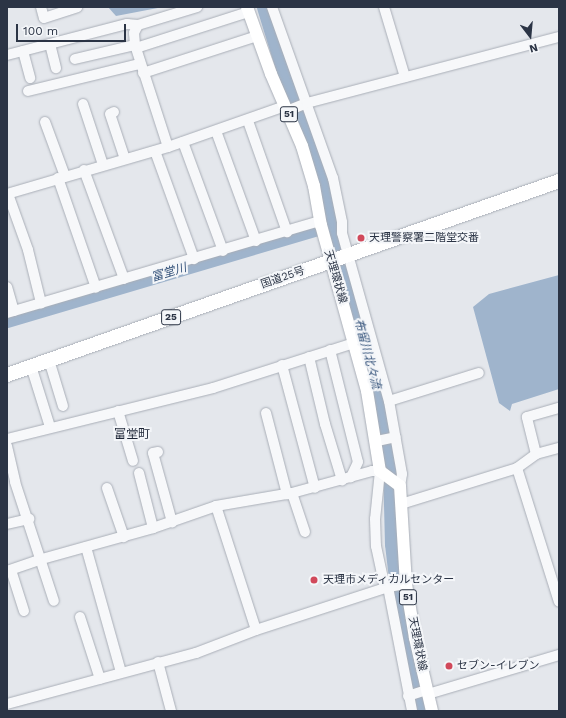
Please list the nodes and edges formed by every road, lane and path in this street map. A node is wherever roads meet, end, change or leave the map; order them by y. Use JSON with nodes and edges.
{"nodes":[{"id":1,"x":41,"y":7,"type":"edge"},
{"id":2,"x":77,"y":7,"type":"edge"},
{"id":3,"x":197,"y":7,"type":"edge"},
{"id":4,"x":272,"y":7,"type":"edge"},
{"id":5,"x":384,"y":7,"type":"edge"},
{"id":6,"x":248,"y":10,"type":"edge"},
{"id":7,"x":138,"y":25,"type":"junction"},
{"id":8,"x":257,"y":36,"type":"junction"},
{"id":9,"x":559,"y":37,"type":"edge"},
{"id":10,"x":7,"y":44,"type":"edge"},
{"id":11,"x":50,"y":44,"type":"junction"},
{"id":12,"x":136,"y":46,"type":"junction"},
{"id":13,"x":23,"y":51,"type":"junction"},
{"id":14,"x":9,"y":55,"type":"edge"},
{"id":15,"x":75,"y":59,"type":"dead end"},
{"id":16,"x":56,"y":68,"type":"dead end"},
{"id":17,"x":142,"y":69,"type":"junction"},
{"id":18,"x":30,"y":78,"type":"dead end"},
{"id":19,"x":405,"y":78,"type":"junction"},
{"id":20,"x":28,"y":91,"type":"dead end"},
{"id":21,"x":83,"y":104,"type":"dead end"},
{"id":22,"x":306,"y":104,"type":"junction"},
{"id":23,"x":288,"y":109,"type":"junction"},
{"id":24,"x":114,"y":112,"type":"dead end"},
{"id":25,"x":248,"y":121,"type":"junction"},
{"id":26,"x":45,"y":122,"type":"dead end"},
{"id":27,"x":216,"y":131,"type":"junction"},
{"id":28,"x":183,"y":142,"type":"junction"},
{"id":29,"x":168,"y":147,"type":"junction"},
{"id":30,"x":155,"y":151,"type":"junction"},
{"id":31,"x":125,"y":159,"type":"junction"},
{"id":32,"x":103,"y":165,"type":"junction"},
{"id":33,"x":84,"y":170,"type":"junction"},
{"id":34,"x":61,"y":177,"type":"junction"},
{"id":35,"x":559,"y":180,"type":"edge"},
{"id":36,"x":8,"y":194,"type":"edge"},
{"id":37,"x":321,"y":226,"type":"junction"},
{"id":38,"x":286,"y":232,"type":"junction"},
{"id":39,"x":256,"y":241,"type":"junction"},
{"id":40,"x":223,"y":251,"type":"junction"},
{"id":41,"x":340,"y":258,"type":"junction"},
{"id":42,"x":194,"y":259,"type":"junction"},
{"id":43,"x":124,"y":280,"type":"junction"},
{"id":44,"x":7,"y":287,"type":"edge"},
{"id":45,"x":96,"y":288,"type":"junction"},
{"id":46,"x":41,"y":303,"type":"junction"},
{"id":47,"x":11,"y":312,"type":"edge"},
{"id":48,"x":354,"y":343,"type":"junction"},
{"id":49,"x":330,"y":350,"type":"junction"},
{"id":50,"x":309,"y":357,"type":"junction"},
{"id":51,"x":49,"y":360,"type":"junction"},
{"id":52,"x":282,"y":365,"type":"junction"},
{"id":53,"x":31,"y":366,"type":"junction"},
{"id":54,"x":479,"y":373,"type":"dead end"},
{"id":55,"x":7,"y":375,"type":"edge"},
{"id":56,"x":389,"y":401,"type":"junction"},
{"id":57,"x":63,"y":406,"type":"dead end"},
{"id":58,"x":559,"y":408,"type":"edge"},
{"id":59,"x":118,"y":411,"type":"junction"},
{"id":60,"x":266,"y":413,"type":"dead end"},
{"id":61,"x":50,"y":427,"type":"junction"},
{"id":62,"x":396,"y":437,"type":"junction"},
{"id":63,"x":7,"y":439,"type":"edge"},
{"id":64,"x":377,"y":441,"type":"junction"},
{"id":65,"x":7,"y":446,"type":"edge"},
{"id":66,"x":559,"y":448,"type":"edge"},
{"id":67,"x":158,"y":452,"type":"dead end"},
{"id":68,"x":536,"y":454,"type":"junction"},
{"id":69,"x":133,"y":461,"type":"dead end"},
{"id":70,"x":517,"y":468,"type":"junction"},
{"id":71,"x":138,"y":473,"type":"dead end"},
{"id":72,"x":382,"y":473,"type":"junction"},
{"id":73,"x":347,"y":479,"type":"junction"},
{"id":74,"x":399,"y":484,"type":"junction"},
{"id":75,"x":107,"y":488,"type":"dead end"},
{"id":76,"x":315,"y":488,"type":"junction"},
{"id":77,"x":290,"y":494,"type":"junction"},
{"id":78,"x":401,"y":504,"type":"junction"},
{"id":79,"x":216,"y":506,"type":"junction"},
{"id":80,"x":29,"y":519,"type":"junction"},
{"id":81,"x":172,"y":522,"type":"junction"},
{"id":82,"x":7,"y":524,"type":"edge"},
{"id":83,"x":153,"y":528,"type":"junction"},
{"id":84,"x":305,"y":532,"type":"dead end"},
{"id":85,"x":124,"y":537,"type":"junction"},
{"id":86,"x":86,"y":547,"type":"junction"},
{"id":87,"x":42,"y":559,"type":"junction"},
{"id":88,"x":9,"y":571,"type":"edge"},
{"id":89,"x":406,"y":584,"type":"junction"},
{"id":90,"x":386,"y":588,"type":"junction"},
{"id":91,"x":54,"y":601,"type":"dead end"},
{"id":92,"x":559,"y":602,"type":"edge"},
{"id":93,"x":24,"y":611,"type":"dead end"},
{"id":94,"x":80,"y":616,"type":"dead end"},
{"id":95,"x":256,"y":630,"type":"junction"},
{"id":96,"x":559,"y":655,"type":"edge"},
{"id":97,"x":158,"y":662,"type":"junction"},
{"id":98,"x":122,"y":672,"type":"junction"},
{"id":99,"x":100,"y":680,"type":"junction"},
{"id":100,"x":427,"y":692,"type":"junction"},
{"id":101,"x":408,"y":696,"type":"junction"},
{"id":102,"x":7,"y":704,"type":"edge"},
{"id":103,"x":171,"y":711,"type":"edge"},
{"id":104,"x":412,"y":711,"type":"edge"},
{"id":105,"x":432,"y":711,"type":"edge"}],
"edges":[{"from":1,"to":2,"type":"street"},
{"from":3,"to":7,"type":"street"},
{"from":4,"to":22,"type":"street"},
{"from":5,"to":19,"type":"street"},
{"from":6,"to":8,"type":"main road","name":"天理環状線","number":"51"},
{"from":6,"to":12,"type":"street"},
{"from":7,"to":11,"type":"street"},
{"from":7,"to":12,"type":"street"},
{"from":8,"to":17,"type":"street"},
{"from":8,"to":23,"type":"main road","name":"天理環状線","number":"51"},
{"from":9,"to":19,"type":"street"},
{"from":10,"to":14,"type":"street"},
{"from":11,"to":13,"type":"street"},
{"from":11,"to":16,"type":"street"},
{"from":12,"to":15,"type":"street"},
{"from":12,"to":17,"type":"street"},
{"from":13,"to":14,"type":"street"},
{"from":13,"to":18,"type":"street"},
{"from":17,"to":20,"type":"street"},
{"from":17,"to":29,"type":"street"},
{"from":19,"to":22,"type":"street"},
{"from":21,"to":32,"type":"street"},
{"from":22,"to":23,"type":"street"},
{"from":22,"to":41,"type":"street"},
{"from":23,"to":25,"type":"street"},
{"from":23,"to":37,"type":"main road","name":"天理環状線","number":"51"},
{"from":24,"to":31,"type":"street"},
{"from":25,"to":27,"type":"street"},
{"from":25,"to":38,"type":"street"},
{"from":26,"to":34,"type":"street"},
{"from":27,"to":28,"type":"street"},
{"from":27,"to":39,"type":"street"},
{"from":28,"to":29,"type":"street"},
{"from":28,"to":40,"type":"street"},
{"from":29,"to":30,"type":"street"},
{"from":30,"to":31,"type":"street"},
{"from":30,"to":42,"type":"street"},
{"from":31,"to":32,"type":"street"},
{"from":32,"to":33,"type":"street"},
{"from":33,"to":34,"type":"street"},
{"from":33,"to":43,"type":"street"},
{"from":34,"to":36,"type":"street"},
{"from":34,"to":45,"type":"street"},
{"from":35,"to":41,"type":"highway","name":"国道25号","number":"25"},
{"from":36,"to":46,"type":"street"},
{"from":37,"to":38,"type":"street"},
{"from":37,"to":41,"type":"main road","name":"天理環状線","number":"51"},
{"from":38,"to":39,"type":"street"},
{"from":39,"to":40,"type":"street"},
{"from":40,"to":42,"type":"street"},
{"from":41,"to":48,"type":"main road","name":"天理環状線","number":"51"},
{"from":41,"to":51,"type":"highway","name":"国道25号","number":"25"},
{"from":41,"to":56,"type":"street"},
{"from":42,"to":43,"type":"street"},
{"from":43,"to":45,"type":"street"},
{"from":44,"to":47,"type":"street"},
{"from":45,"to":46,"type":"street"},
{"from":46,"to":47,"type":"street"},
{"from":48,"to":49,"type":"street"},
{"from":48,"to":64,"type":"main road","name":"天理環状線","number":"51"},
{"from":49,"to":50,"type":"street"},
{"from":49,"to":73,"type":"street"},
{"from":50,"to":52,"type":"street"},
{"from":50,"to":73,"type":"street"},
{"from":51,"to":53,"type":"highway","name":"国道25号","number":"25"},
{"from":51,"to":57,"type":"street"},
{"from":52,"to":59,"type":"street"},
{"from":52,"to":76,"type":"street"},
{"from":53,"to":55,"type":"highway","name":"国道25号","number":"25"},
{"from":53,"to":61,"type":"street"},
{"from":54,"to":56,"type":"street"},
{"from":56,"to":62,"type":"street"},
{"from":58,"to":68,"type":"street"},
{"from":59,"to":61,"type":"street"},
{"from":59,"to":69,"type":"street"},
{"from":60,"to":77,"type":"street"},
{"from":61,"to":63,"type":"street"},
{"from":62,"to":64,"type":"street"},
{"from":62,"to":74,"type":"street"},
{"from":64,"to":72,"type":"main road","name":"天理環状線","number":"51"},
{"from":65,"to":80,"type":"street"},
{"from":66,"to":68,"type":"street"},
{"from":67,"to":81,"type":"street"},
{"from":68,"to":70,"type":"street"},
{"from":70,"to":78,"type":"street"},
{"from":70,"to":92,"type":"street"},
{"from":71,"to":83,"type":"street"},
{"from":72,"to":73,"type":"street"},
{"from":72,"to":74,"type":"main road"},
{"from":72,"to":90,"type":"street"},
{"from":73,"to":76,"type":"street"},
{"from":74,"to":78,"type":"main road","name":"天理環状線","number":"51"},
{"from":75,"to":85,"type":"street"},
{"from":76,"to":77,"type":"street"},
{"from":77,"to":79,"type":"street"},
{"from":77,"to":84,"type":"street"},
{"from":78,"to":89,"type":"main road","name":"天理環状線","number":"51"},
{"from":79,"to":81,"type":"street"},
{"from":79,"to":95,"type":"street"},
{"from":80,"to":82,"type":"street"},
{"from":80,"to":87,"type":"street"},
{"from":81,"to":83,"type":"street"},
{"from":83,"to":85,"type":"street"},
{"from":85,"to":86,"type":"street"},
{"from":86,"to":87,"type":"street"},
{"from":86,"to":98,"type":"street"},
{"from":87,"to":88,"type":"street"},
{"from":87,"to":91,"type":"street"},
{"from":88,"to":93,"type":"street"},
{"from":89,"to":90,"type":"street"},
{"from":89,"to":100,"type":"main road","name":"天理環状線","number":"51"},
{"from":90,"to":95,"type":"street"},
{"from":90,"to":101,"type":"street"},
{"from":94,"to":99,"type":"street"},
{"from":95,"to":97,"type":"street"},
{"from":96,"to":100,"type":"street"},
{"from":97,"to":98,"type":"street"},
{"from":97,"to":103,"type":"street"},
{"from":98,"to":99,"type":"street"},
{"from":99,"to":102,"type":"street"},
{"from":100,"to":101,"type":"street"},
{"from":100,"to":105,"type":"main road","name":"天理環状線","number":"51"},
{"from":101,"to":104,"type":"street"}]}
